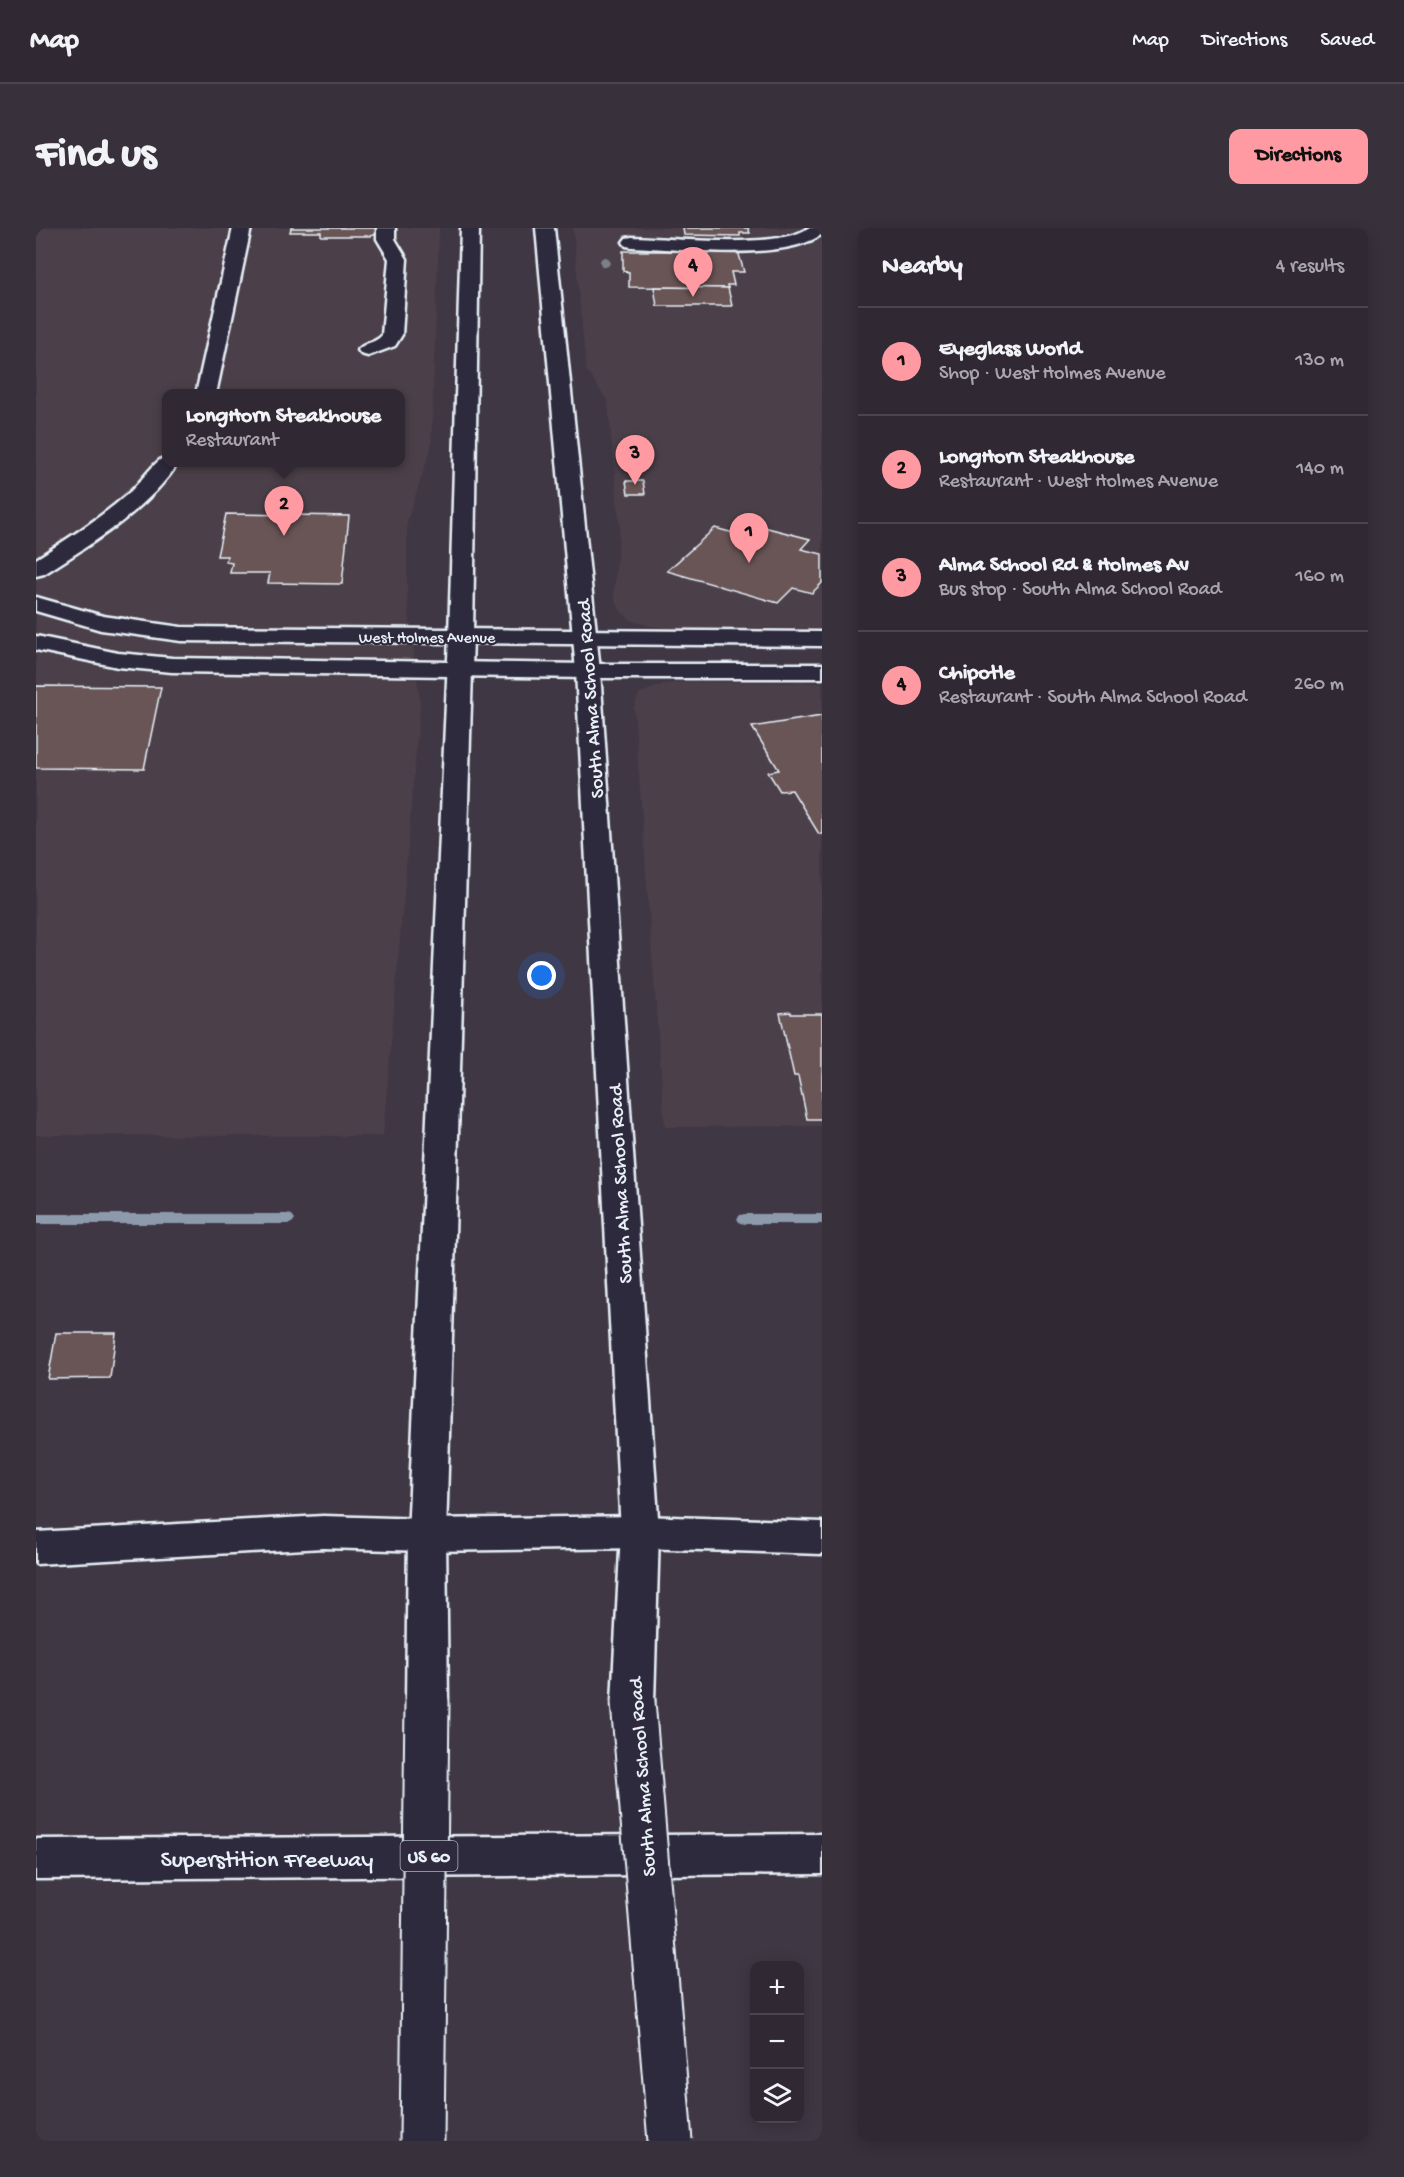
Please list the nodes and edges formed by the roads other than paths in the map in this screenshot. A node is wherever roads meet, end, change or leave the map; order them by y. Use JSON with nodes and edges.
{"nodes":[{"id":1,"x":242,"y":228,"type":"edge"},
{"id":2,"x":386,"y":228,"type":"edge"},
{"id":3,"x":470,"y":228,"type":"edge"},
{"id":4,"x":545,"y":228,"type":"edge"},
{"id":5,"x":819,"y":228,"type":"edge"},
{"id":6,"x":785,"y":236,"type":"edge"},
{"id":7,"x":632,"y":242,"type":"dead end"},
{"id":8,"x":368,"y":350,"type":"dead end"},
{"id":9,"x":207,"y":389,"type":"edge"},
{"id":10,"x":165,"y":467,"type":"edge"},
{"id":11,"x":36,"y":569,"type":"edge"},
{"id":12,"x":36,"y":604,"type":"edge"},
{"id":13,"x":586,"y":637,"type":"junction"},
{"id":14,"x":822,"y":639,"type":"edge"},
{"id":15,"x":36,"y":643,"type":"edge"},
{"id":16,"x":461,"y":653,"type":"junction"},
{"id":17,"x":588,"y":671,"type":"junction"},
{"id":18,"x":822,"y":671,"type":"edge"},
{"id":19,"x":640,"y":1532,"type":"junction"},
{"id":20,"x":428,"y":1535,"type":"junction"},
{"id":21,"x":822,"y":1538,"type":"edge"},
{"id":22,"x":36,"y":1548,"type":"edge"},
{"id":23,"x":822,"y":1854,"type":"edge"},
{"id":24,"x":36,"y":1859,"type":"edge"},
{"id":25,"x":422,"y":2141,"type":"edge"},
{"id":26,"x":670,"y":2141,"type":"edge"}],
"edges":[{"from":1,"to":9,"type":"main road"},
{"from":2,"to":8,"type":"main road"},
{"from":3,"to":16,"type":"main road"},
{"from":4,"to":13,"type":"main road","name":"South Alma School Road"},
{"from":5,"to":6,"type":"main road"},
{"from":6,"to":7,"type":"main road"},
{"from":10,"to":11,"type":"main road"},
{"from":12,"to":16,"type":"main road","name":"West Holmes Avenue"},
{"from":13,"to":14,"type":"main road","name":"West Holmes Avenue"},
{"from":13,"to":16,"type":"main road","name":"West Holmes Avenue"},
{"from":13,"to":17,"type":"main road","name":"South Alma School Road"},
{"from":15,"to":16,"type":"main road","name":"West Holmes Avenue"},
{"from":16,"to":17,"type":"main road","name":"West Holmes Avenue"},
{"from":16,"to":20,"type":"main road"},
{"from":17,"to":18,"type":"main road","name":"West Holmes Avenue"},
{"from":17,"to":19,"type":"main road","name":"South Alma School Road"},
{"from":19,"to":20,"type":"main road"},
{"from":19,"to":21,"type":"main road"},
{"from":19,"to":26,"type":"main road","name":"South Alma School Road","bridge":true},
{"from":20,"to":22,"type":"main road"},
{"from":20,"to":25,"type":"main road","bridge":true},
{"from":23,"to":24,"type":"main road","name":"Superstition Freeway","number":"US 60"}]}
